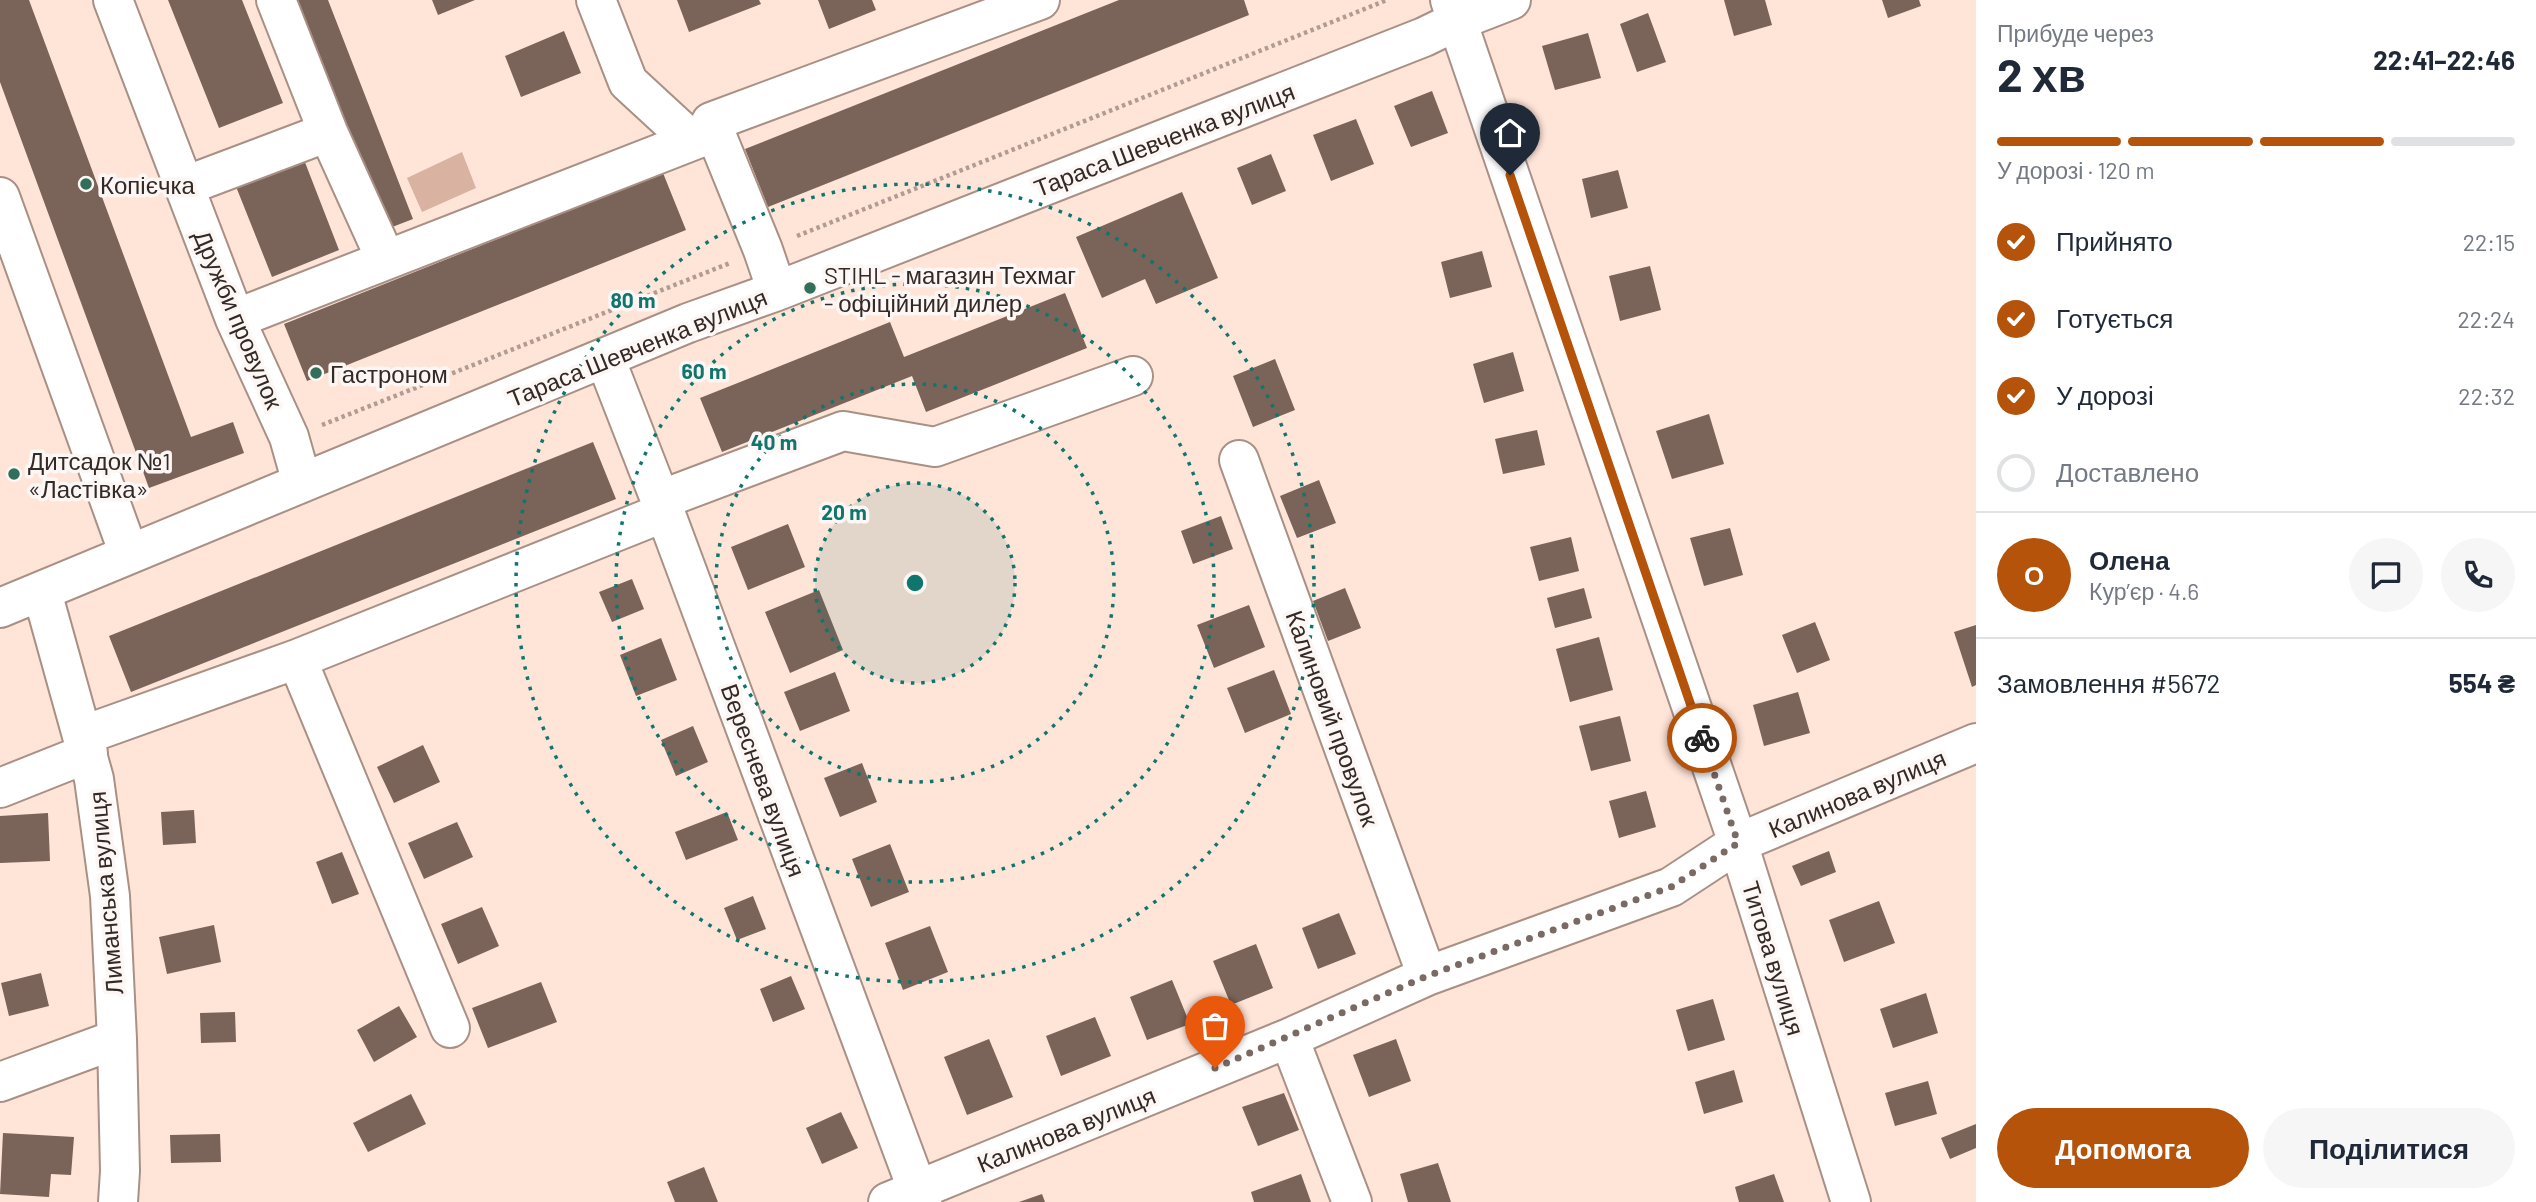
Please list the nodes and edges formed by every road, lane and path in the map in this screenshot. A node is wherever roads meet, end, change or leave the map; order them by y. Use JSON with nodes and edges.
{"nodes":[{"id":1,"x":113,"y":0,"type":"edge"},
{"id":2,"x":276,"y":0,"type":"edge"},
{"id":3,"x":596,"y":0,"type":"edge"},
{"id":4,"x":1040,"y":0,"type":"edge"},
{"id":5,"x":1387,"y":0,"type":"edge"},
{"id":6,"x":1511,"y":0,"type":"edge"},
{"id":7,"x":1454,"y":10,"type":"edge"},
{"id":8,"x":328,"y":132,"type":"junction"},
{"id":9,"x":704,"y":136,"type":"junction"},
{"id":10,"x":185,"y":186,"type":"junction"},
{"id":11,"x":0,"y":197,"type":"edge"},
{"id":12,"x":763,"y":250,"type":"junction"},
{"id":13,"x":386,"y":260,"type":"junction"},
{"id":14,"x":777,"y":291,"type":"junction"},
{"id":15,"x":235,"y":319,"type":"junction"},
{"id":16,"x":605,"y":358,"type":"junction"},
{"id":17,"x":1133,"y":376,"type":"dead end"},
{"id":18,"x":289,"y":437,"type":"junction"},
{"id":19,"x":1239,"y":460,"type":"dead end"},
{"id":20,"x":302,"y":483,"type":"junction"},
{"id":21,"x":662,"y":506,"type":"junction"},
{"id":22,"x":129,"y":554,"type":"junction"},
{"id":23,"x":42,"y":592,"type":"junction"},
{"id":24,"x":0,"y":608,"type":"edge"},
{"id":25,"x":298,"y":659,"type":"junction"},
{"id":26,"x":1976,"y":743,"type":"edge"},
{"id":27,"x":86,"y":744,"type":"junction"},
{"id":28,"x":0,"y":788,"type":"edge"},
{"id":29,"x":1738,"y":843,"type":"junction"},
{"id":30,"x":1427,"y":976,"type":"junction"},
{"id":31,"x":450,"y":1028,"type":"dead end"},
{"id":32,"x":1289,"y":1038,"type":"junction"},
{"id":33,"x":117,"y":1039,"type":"junction"},
{"id":34,"x":0,"y":1082,"type":"edge"},
{"id":35,"x":909,"y":1198,"type":"edge"},
{"id":36,"x":118,"y":1202,"type":"edge"},
{"id":37,"x":1352,"y":1202,"type":"edge"},
{"id":38,"x":1850,"y":1202,"type":"edge"}],
"edges":[{"from":1,"to":10,"type":"street","name":"Дружби провулок"},
{"from":2,"to":8,"type":"street"},
{"from":3,"to":9,"type":"street"},
{"from":4,"to":9,"type":"street"},
{"from":5,"to":12,"type":"path"},
{"from":6,"to":7,"type":"street","name":"Тараса Шевченка вулиця"},
{"from":7,"to":14,"type":"street","name":"Тараса Шевченка вулиця"},
{"from":7,"to":29,"type":"street","name":"Титова вулиця"},
{"from":8,"to":10,"type":"street"},
{"from":8,"to":13,"type":"street"},
{"from":9,"to":12,"type":"street"},
{"from":9,"to":13,"type":"street"},
{"from":10,"to":15,"type":"street","name":"Дружби провулок"},
{"from":11,"to":22,"type":"street"},
{"from":12,"to":14,"type":"street"},
{"from":12,"to":18,"type":"path"},
{"from":13,"to":15,"type":"street"},
{"from":14,"to":16,"type":"street","name":"Тараса Шевченка вулиця"},
{"from":15,"to":18,"type":"street","name":"Дружби провулок"},
{"from":16,"to":20,"type":"street","name":"Тараса Шевченка вулиця"},
{"from":16,"to":21,"type":"street","name":"Вереснева вулиця"},
{"from":17,"to":21,"type":"street"},
{"from":18,"to":20,"type":"street","name":"Дружби провулок"},
{"from":19,"to":30,"type":"street","name":"Калиновий провулок"},
{"from":20,"to":22,"type":"street","name":"Тараса Шевченка вулиця"},
{"from":21,"to":25,"type":"street"},
{"from":21,"to":35,"type":"street","name":"Вереснева вулиця"},
{"from":22,"to":23,"type":"street","name":"Тараса Шевченка вулиця"},
{"from":23,"to":24,"type":"street","name":"Тараса Шевченка вулиця"},
{"from":23,"to":27,"type":"street","name":"Лиманська вулиця"},
{"from":25,"to":27,"type":"street"},
{"from":25,"to":31,"type":"street"},
{"from":26,"to":29,"type":"street","name":"Калинова вулиця"},
{"from":27,"to":28,"type":"street"},
{"from":27,"to":33,"type":"street","name":"Лиманська вулиця"},
{"from":29,"to":30,"type":"street","name":"Калинова вулиця"},
{"from":29,"to":38,"type":"street","name":"Титова вулиця"},
{"from":30,"to":32,"type":"street","name":"Калинова вулиця"},
{"from":32,"to":35,"type":"street","name":"Калинова вулиця"},
{"from":32,"to":37,"type":"street"},
{"from":33,"to":34,"type":"street"},
{"from":33,"to":36,"type":"street","name":"Лиманська вулиця"}]}
